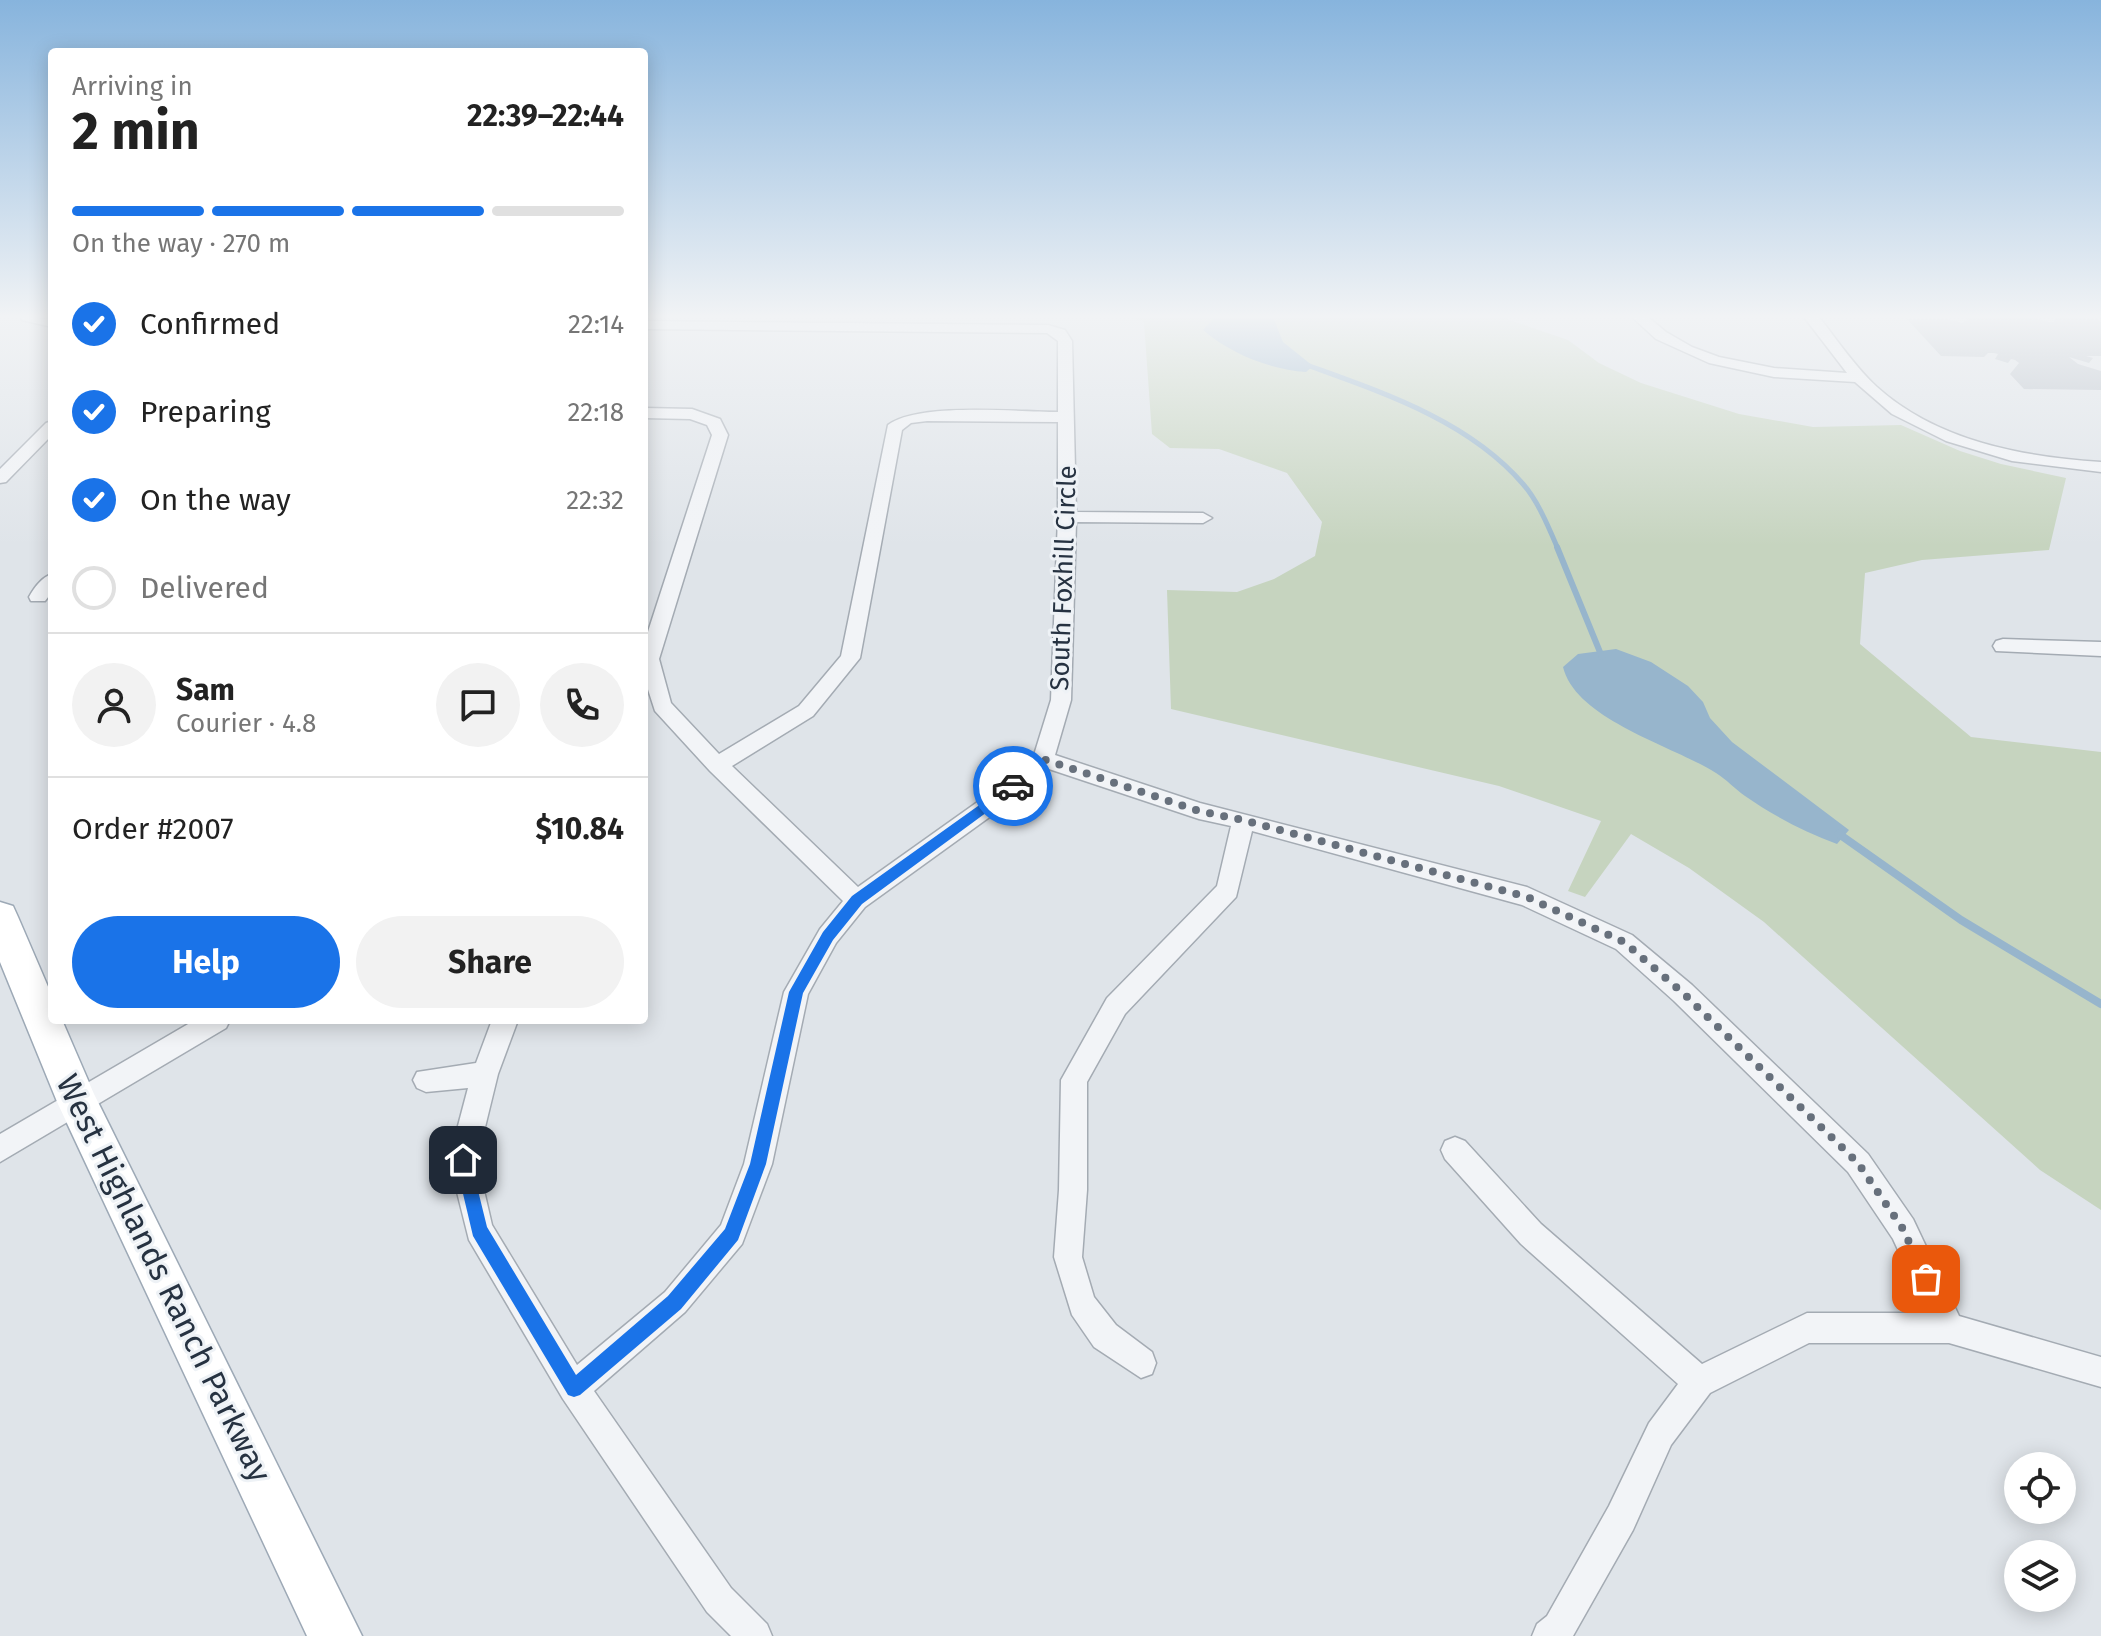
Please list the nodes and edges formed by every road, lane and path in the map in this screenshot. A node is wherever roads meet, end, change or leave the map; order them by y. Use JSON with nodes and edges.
{"nodes":[{"id":1,"x":1066,"y":393,"type":"edge"},
{"id":2,"x":1876,"y":393,"type":"edge"},
{"id":3,"x":648,"y":413,"type":"edge"},
{"id":4,"x":1067,"y":417,"type":"junction"},
{"id":5,"x":48,"y":430,"type":"edge"},
{"id":6,"x":2101,"y":467,"type":"edge"},
{"id":7,"x":0,"y":478,"type":"edge"},
{"id":8,"x":1067,"y":517,"type":"junction"},
{"id":9,"x":1203,"y":518,"type":"dead end"},
{"id":10,"x":48,"y":585,"type":"edge"},
{"id":11,"x":38,"y":597,"type":"dead end"},
{"id":12,"x":2003,"y":646,"type":"dead end"},
{"id":13,"x":2101,"y":649,"type":"edge"},
{"id":14,"x":1043,"y":759,"type":"junction"},
{"id":15,"x":717,"y":765,"type":"junction"},
{"id":16,"x":1243,"y":820,"type":"junction"},
{"id":17,"x":857,"y":900,"type":"junction"},
{"id":18,"x":0,"y":917,"type":"edge"},
{"id":19,"x":210,"y":1024,"type":"edge"},
{"id":20,"x":504,"y":1024,"type":"edge"},
{"id":21,"x":485,"y":1074,"type":"junction"},
{"id":22,"x":426,"y":1080,"type":"dead end"},
{"id":23,"x":78,"y":1104,"type":"junction"},
{"id":24,"x":0,"y":1149,"type":"edge"},
{"id":25,"x":1455,"y":1150,"type":"dead end"},
{"id":26,"x":1949,"y":1328,"type":"junction"},
{"id":27,"x":1141,"y":1363,"type":"dead end"},
{"id":28,"x":2101,"y":1372,"type":"edge"},
{"id":29,"x":1699,"y":1382,"type":"junction"},
{"id":30,"x":574,"y":1388,"type":"junction"},
{"id":31,"x":335,"y":1636,"type":"edge"},
{"id":32,"x":755,"y":1636,"type":"edge"},
{"id":33,"x":1549,"y":1636,"type":"edge"}],
"edges":[{"from":1,"to":4,"type":"street","name":"South Foxhill Circle"},
{"from":2,"to":6,"type":"street"},
{"from":3,"to":15,"type":"street"},
{"from":4,"to":8,"type":"street","name":"South Foxhill Circle"},
{"from":4,"to":15,"type":"street"},
{"from":5,"to":7,"type":"street"},
{"from":8,"to":9,"type":"street"},
{"from":8,"to":14,"type":"street","name":"South Foxhill Circle"},
{"from":10,"to":11,"type":"street"},
{"from":12,"to":13,"type":"street"},
{"from":14,"to":16,"type":"street"},
{"from":14,"to":17,"type":"street"},
{"from":15,"to":17,"type":"street"},
{"from":16,"to":26,"type":"street"},
{"from":16,"to":27,"type":"street"},
{"from":17,"to":30,"type":"street"},
{"from":18,"to":23,"type":"main road","name":"West Highlands Ranch Parkway"},
{"from":19,"to":23,"type":"street"},
{"from":20,"to":21,"type":"street"},
{"from":21,"to":22,"type":"street"},
{"from":21,"to":30,"type":"street"},
{"from":23,"to":24,"type":"street"},
{"from":23,"to":31,"type":"main road","name":"West Highlands Ranch Parkway"},
{"from":25,"to":29,"type":"street"},
{"from":26,"to":28,"type":"street"},
{"from":26,"to":29,"type":"street"},
{"from":29,"to":33,"type":"street"},
{"from":30,"to":32,"type":"street"}]}
